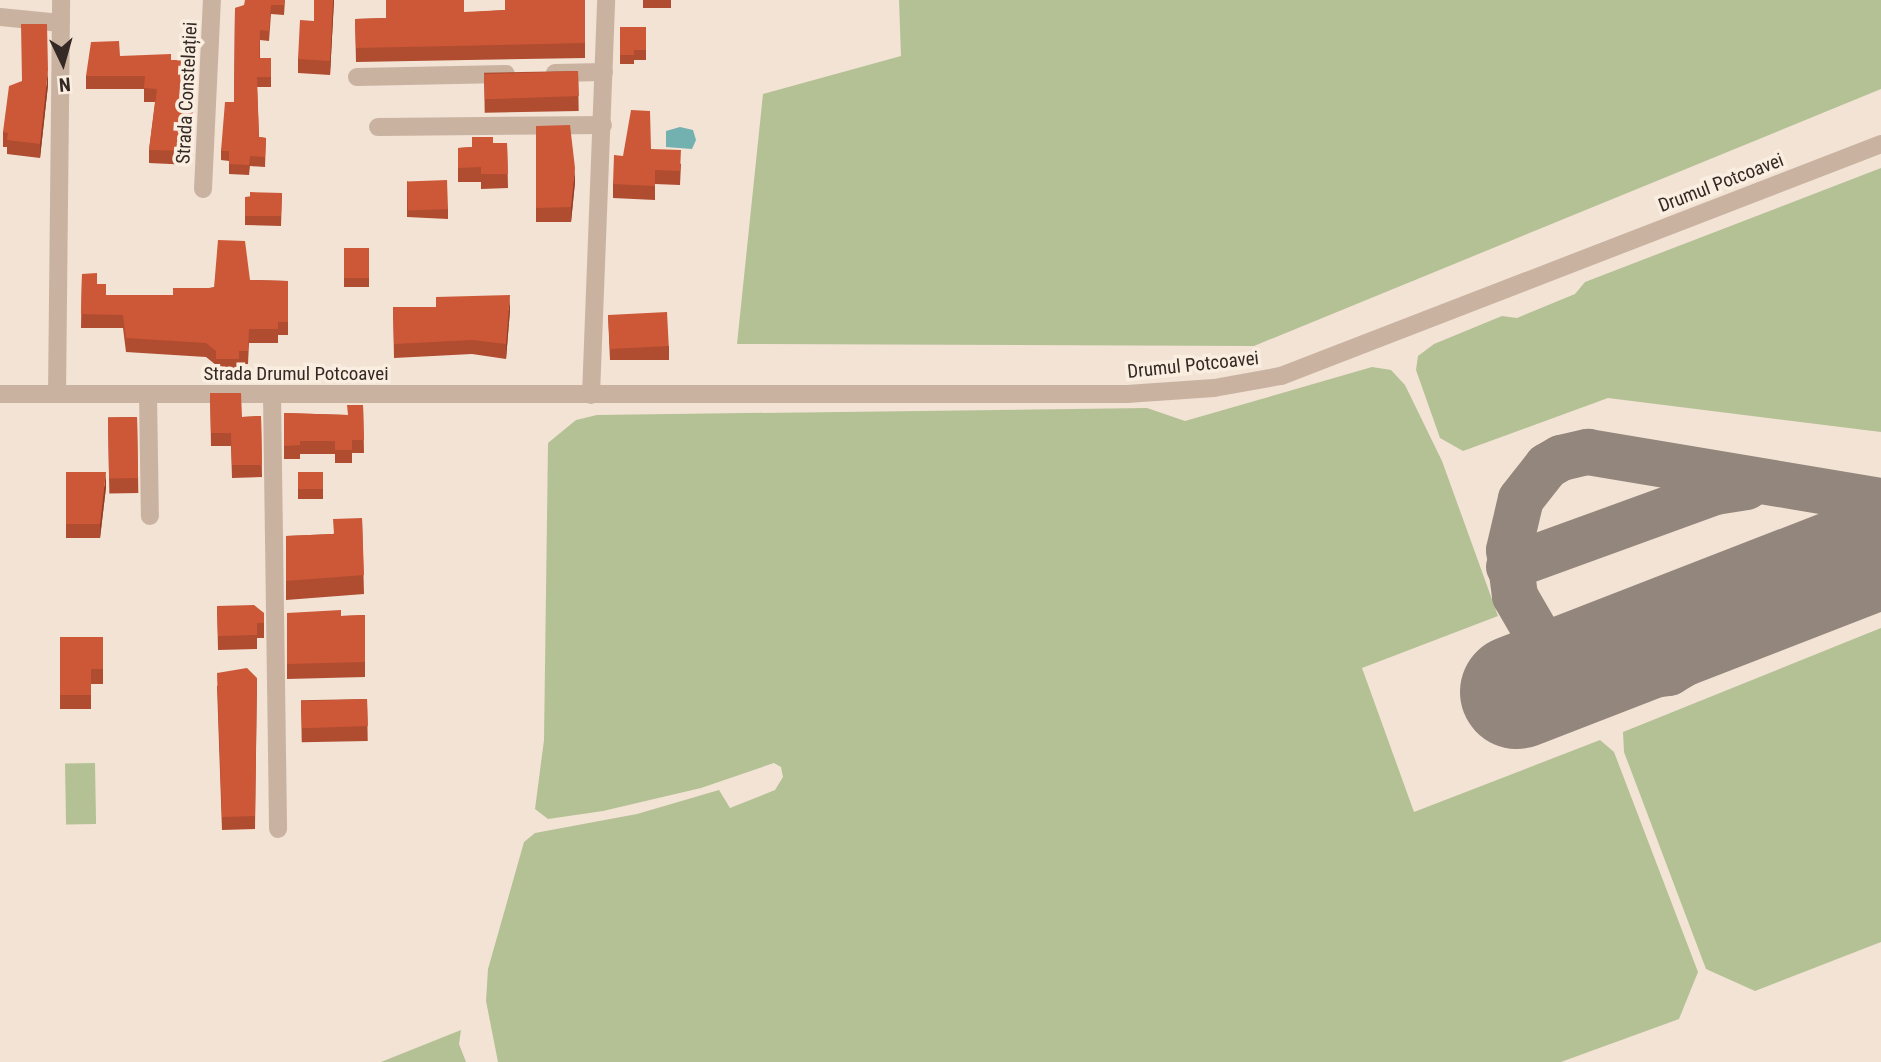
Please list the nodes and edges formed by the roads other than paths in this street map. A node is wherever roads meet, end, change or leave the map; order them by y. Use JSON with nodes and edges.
{"nodes":[{"id":1,"x":61,"y":0,"type":"edge"},
{"id":2,"x":212,"y":0,"type":"edge"},
{"id":3,"x":606,"y":0,"type":"edge"},
{"id":4,"x":0,"y":17,"type":"edge"},
{"id":5,"x":61,"y":23,"type":"junction"},
{"id":6,"x":604,"y":72,"type":"junction"},
{"id":7,"x":357,"y":77,"type":"dead end"},
{"id":8,"x":603,"y":125,"type":"junction"},
{"id":9,"x":378,"y":127,"type":"dead end"},
{"id":10,"x":1881,"y":144,"type":"edge"},
{"id":11,"x":203,"y":189,"type":"dead end"},
{"id":12,"x":0,"y":394,"type":"edge"},
{"id":13,"x":57,"y":394,"type":"junction"},
{"id":14,"x":148,"y":395,"type":"junction"},
{"id":15,"x":272,"y":395,"type":"junction"},
{"id":16,"x":592,"y":395,"type":"junction"},
{"id":17,"x":150,"y":516,"type":"dead end"},
{"id":18,"x":278,"y":829,"type":"dead end"}],
"edges":[{"from":1,"to":5,"type":"street"},
{"from":2,"to":11,"type":"street","name":"Strada Constelației"},
{"from":3,"to":6,"type":"street"},
{"from":4,"to":5,"type":"street"},
{"from":5,"to":13,"type":"street"},
{"from":6,"to":7,"type":"street"},
{"from":6,"to":8,"type":"street"},
{"from":8,"to":9,"type":"street"},
{"from":8,"to":16,"type":"street"},
{"from":10,"to":16,"type":"street","name":"Drumul Potcoavei"},
{"from":12,"to":13,"type":"street","name":"Strada Drumul Potcoavei"},
{"from":13,"to":14,"type":"street","name":"Strada Drumul Potcoavei"},
{"from":14,"to":15,"type":"street","name":"Strada Drumul Potcoavei"},
{"from":14,"to":17,"type":"street"},
{"from":15,"to":16,"type":"street","name":"Strada Drumul Potcoavei"},
{"from":15,"to":18,"type":"street"}]}
